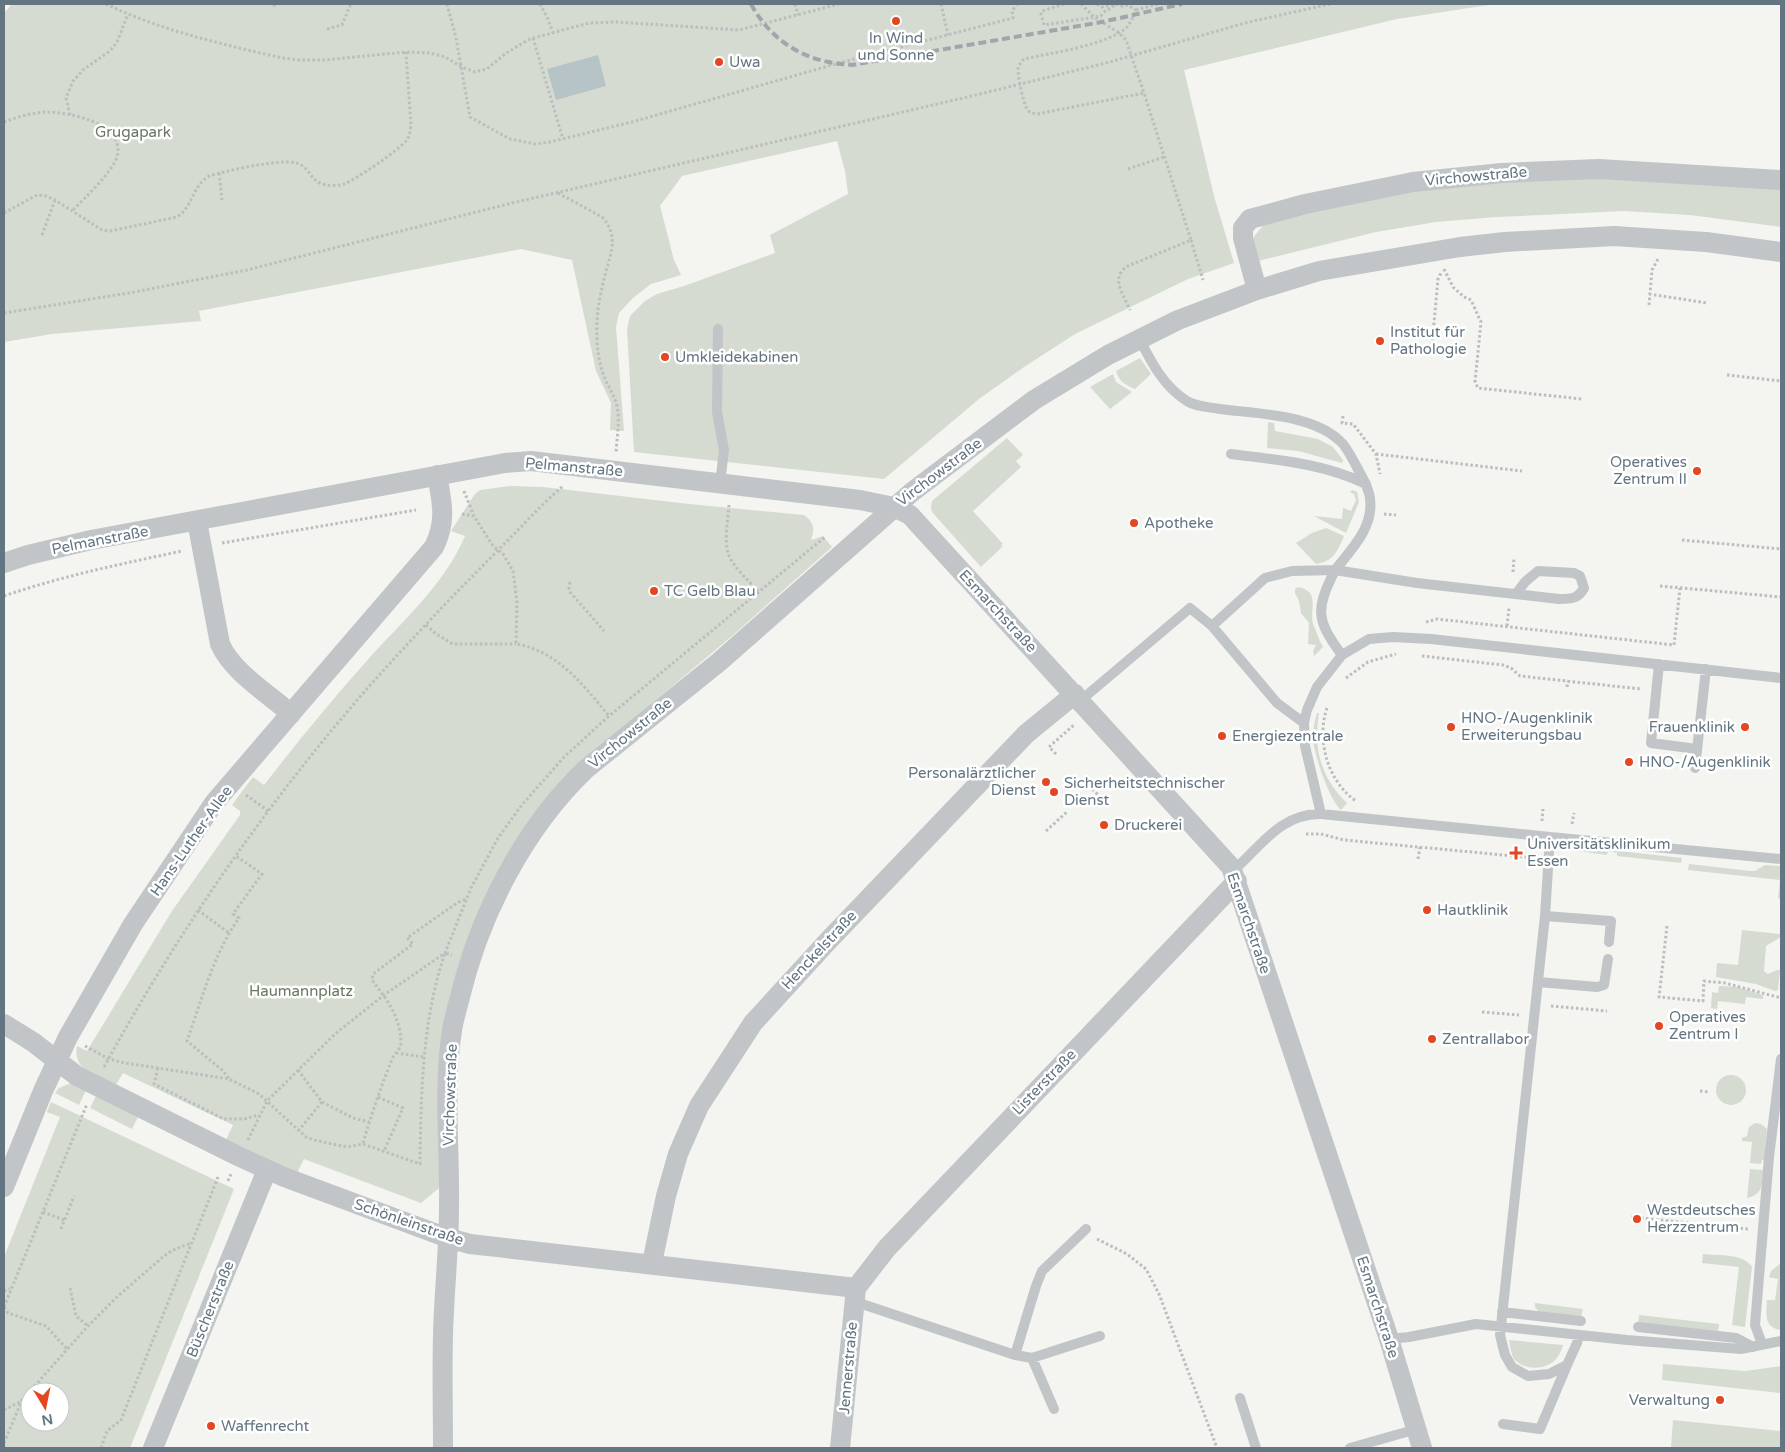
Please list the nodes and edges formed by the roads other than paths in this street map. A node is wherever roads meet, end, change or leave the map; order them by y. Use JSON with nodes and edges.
{"nodes":[{"id":1,"x":1781,"y":180,"type":"edge"},
{"id":2,"x":1781,"y":252,"type":"edge"},
{"id":3,"x":1257,"y":290,"type":"junction"},
{"id":4,"x":718,"y":329,"type":"dead end"},
{"id":5,"x":1139,"y":338,"type":"junction"},
{"id":6,"x":1231,"y":454,"type":"dead end"},
{"id":7,"x":437,"y":476,"type":"junction"},
{"id":8,"x":720,"y":484,"type":"junction"},
{"id":9,"x":1366,"y":484,"type":"junction"},
{"id":10,"x":894,"y":507,"type":"junction"},
{"id":11,"x":197,"y":521,"type":"junction"},
{"id":12,"x":4,"y":563,"type":"edge"},
{"id":13,"x":1336,"y":570,"type":"junction"},
{"id":14,"x":1516,"y":594,"type":"junction"},
{"id":15,"x":1212,"y":626,"type":"junction"},
{"id":16,"x":1342,"y":655,"type":"junction"},
{"id":17,"x":1659,"y":664,"type":"junction"},
{"id":18,"x":1706,"y":669,"type":"junction"},
{"id":19,"x":1781,"y":678,"type":"edge"},
{"id":20,"x":1078,"y":705,"type":"junction"},
{"id":21,"x":291,"y":714,"type":"junction"},
{"id":22,"x":1304,"y":723,"type":"junction"},
{"id":23,"x":1697,"y":749,"type":"junction"},
{"id":24,"x":1695,"y":768,"type":"dead end"},
{"id":25,"x":1321,"y":814,"type":"junction"},
{"id":26,"x":1550,"y":836,"type":"junction"},
{"id":27,"x":1781,"y":859,"type":"edge"},
{"id":28,"x":1235,"y":876,"type":"junction"},
{"id":29,"x":1545,"y":916,"type":"junction"},
{"id":30,"x":1609,"y":942,"type":"dead end"},
{"id":31,"x":1608,"y":959,"type":"dead end"},
{"id":32,"x":1538,"y":982,"type":"junction"},
{"id":33,"x":4,"y":1024,"type":"edge"},
{"id":34,"x":1781,"y":1059,"type":"edge"},
{"id":35,"x":58,"y":1061,"type":"junction"},
{"id":36,"x":267,"y":1170,"type":"junction"},
{"id":37,"x":4,"y":1187,"type":"edge"},
{"id":38,"x":1086,"y":1229,"type":"road end"},
{"id":39,"x":448,"y":1238,"type":"junction"},
{"id":40,"x":652,"y":1263,"type":"junction"},
{"id":41,"x":855,"y":1294,"type":"junction"},
{"id":42,"x":1502,"y":1312,"type":"junction"},
{"id":43,"x":1581,"y":1321,"type":"dead end"},
{"id":44,"x":1500,"y":1326,"type":"junction"},
{"id":45,"x":1638,"y":1327,"type":"dead end"},
{"id":46,"x":1579,"y":1335,"type":"junction"},
{"id":47,"x":1100,"y":1336,"type":"dead end"},
{"id":48,"x":1389,"y":1340,"type":"junction"},
{"id":49,"x":1781,"y":1341,"type":"edge"},
{"id":50,"x":1757,"y":1346,"type":"junction"},
{"id":51,"x":1015,"y":1355,"type":"junction"},
{"id":52,"x":1032,"y":1358,"type":"junction"},
{"id":53,"x":1567,"y":1365,"type":"junction"},
{"id":54,"x":1240,"y":1398,"type":"dead end"},
{"id":55,"x":1054,"y":1409,"type":"dead end"},
{"id":56,"x":1504,"y":1424,"type":"dead end"},
{"id":57,"x":1416,"y":1429,"type":"junction"},
{"id":58,"x":152,"y":1448,"type":"edge"},
{"id":59,"x":443,"y":1448,"type":"edge"},
{"id":60,"x":840,"y":1448,"type":"edge"},
{"id":61,"x":1256,"y":1448,"type":"edge"},
{"id":62,"x":1350,"y":1448,"type":"edge"},
{"id":63,"x":1422,"y":1448,"type":"edge"}],
"edges":[{"from":1,"to":3,"type":"street","name":"Virchowstraße"},
{"from":2,"to":3,"type":"street","name":"Virchowstraße"},
{"from":3,"to":5,"type":"street","name":"Virchowstraße"},
{"from":4,"to":8,"type":"lane"},
{"from":5,"to":9,"type":"lane"},
{"from":5,"to":10,"type":"street","name":"Virchowstraße"},
{"from":6,"to":9,"type":"lane"},
{"from":7,"to":8,"type":"street","name":"Pelmanstraße"},
{"from":7,"to":11,"type":"street","name":"Pelmanstraße"},
{"from":7,"to":21,"type":"street","name":"Hans-Luther-Allee"},
{"from":8,"to":10,"type":"street","name":"Pelmanstraße"},
{"from":9,"to":13,"type":"lane"},
{"from":10,"to":20,"type":"street","name":"Esmarchstraße"},
{"from":10,"to":39,"type":"street","name":"Virchowstraße"},
{"from":11,"to":12,"type":"street","name":"Pelmanstraße"},
{"from":11,"to":21,"type":"street"},
{"from":13,"to":14,"type":"lane"},
{"from":13,"to":15,"type":"lane"},
{"from":13,"to":16,"type":"lane"},
{"from":14,"to":14,"type":"lane"},
{"from":15,"to":20,"type":"lane"},
{"from":15,"to":22,"type":"lane"},
{"from":16,"to":17,"type":"lane"},
{"from":16,"to":22,"type":"lane"},
{"from":17,"to":18,"type":"lane"},
{"from":17,"to":23,"type":"lane"},
{"from":18,"to":19,"type":"lane"},
{"from":18,"to":23,"type":"lane"},
{"from":20,"to":28,"type":"street","name":"Esmarchstraße"},
{"from":20,"to":40,"type":"street","name":"Henckelstraße"},
{"from":21,"to":35,"type":"street","name":"Hans-Luther-Allee"},
{"from":22,"to":25,"type":"lane"},
{"from":23,"to":24,"type":"lane"},
{"from":25,"to":26,"type":"lane"},
{"from":25,"to":28,"type":"lane"},
{"from":26,"to":27,"type":"lane"},
{"from":26,"to":29,"type":"lane"},
{"from":28,"to":41,"type":"street","name":"Listerstraße"},
{"from":28,"to":48,"type":"street","name":"Esmarchstraße"},
{"from":29,"to":30,"type":"lane"},
{"from":29,"to":32,"type":"lane"},
{"from":31,"to":32,"type":"lane"},
{"from":32,"to":42,"type":"lane"},
{"from":33,"to":35,"type":"street","name":"Schönleinstraße"},
{"from":34,"to":50,"type":"lane"},
{"from":35,"to":36,"type":"street","name":"Schönleinstraße"},
{"from":35,"to":37,"type":"street","name":"Hans-Luther-Allee"},
{"from":36,"to":39,"type":"street","name":"Schönleinstraße"},
{"from":36,"to":58,"type":"street","name":"Büscherstraße"},
{"from":38,"to":51,"type":"lane"},
{"from":39,"to":40,"type":"street","name":"Schönleinstraße"},
{"from":39,"to":59,"type":"street","name":"Virchowstraße"},
{"from":40,"to":41,"type":"street","name":"Schönleinstraße"},
{"from":41,"to":51,"type":"lane"},
{"from":41,"to":60,"type":"street","name":"Jennerstraße"},
{"from":42,"to":43,"type":"lane"},
{"from":42,"to":44,"type":"lane"},
{"from":44,"to":46,"type":"lane"},
{"from":44,"to":48,"type":"lane"},
{"from":44,"to":53,"type":"lane"},
{"from":45,"to":50,"type":"lane"},
{"from":46,"to":50,"type":"lane"},
{"from":46,"to":53,"type":"lane"},
{"from":47,"to":52,"type":"lane"},
{"from":48,"to":57,"type":"street","name":"Esmarchstraße"},
{"from":49,"to":50,"type":"lane"},
{"from":51,"to":52,"type":"lane"},
{"from":52,"to":55,"type":"lane"},
{"from":53,"to":56,"type":"lane"},
{"from":54,"to":61,"type":"lane"},
{"from":57,"to":62,"type":"lane"},
{"from":57,"to":63,"type":"street","name":"Esmarchstraße"}]}
